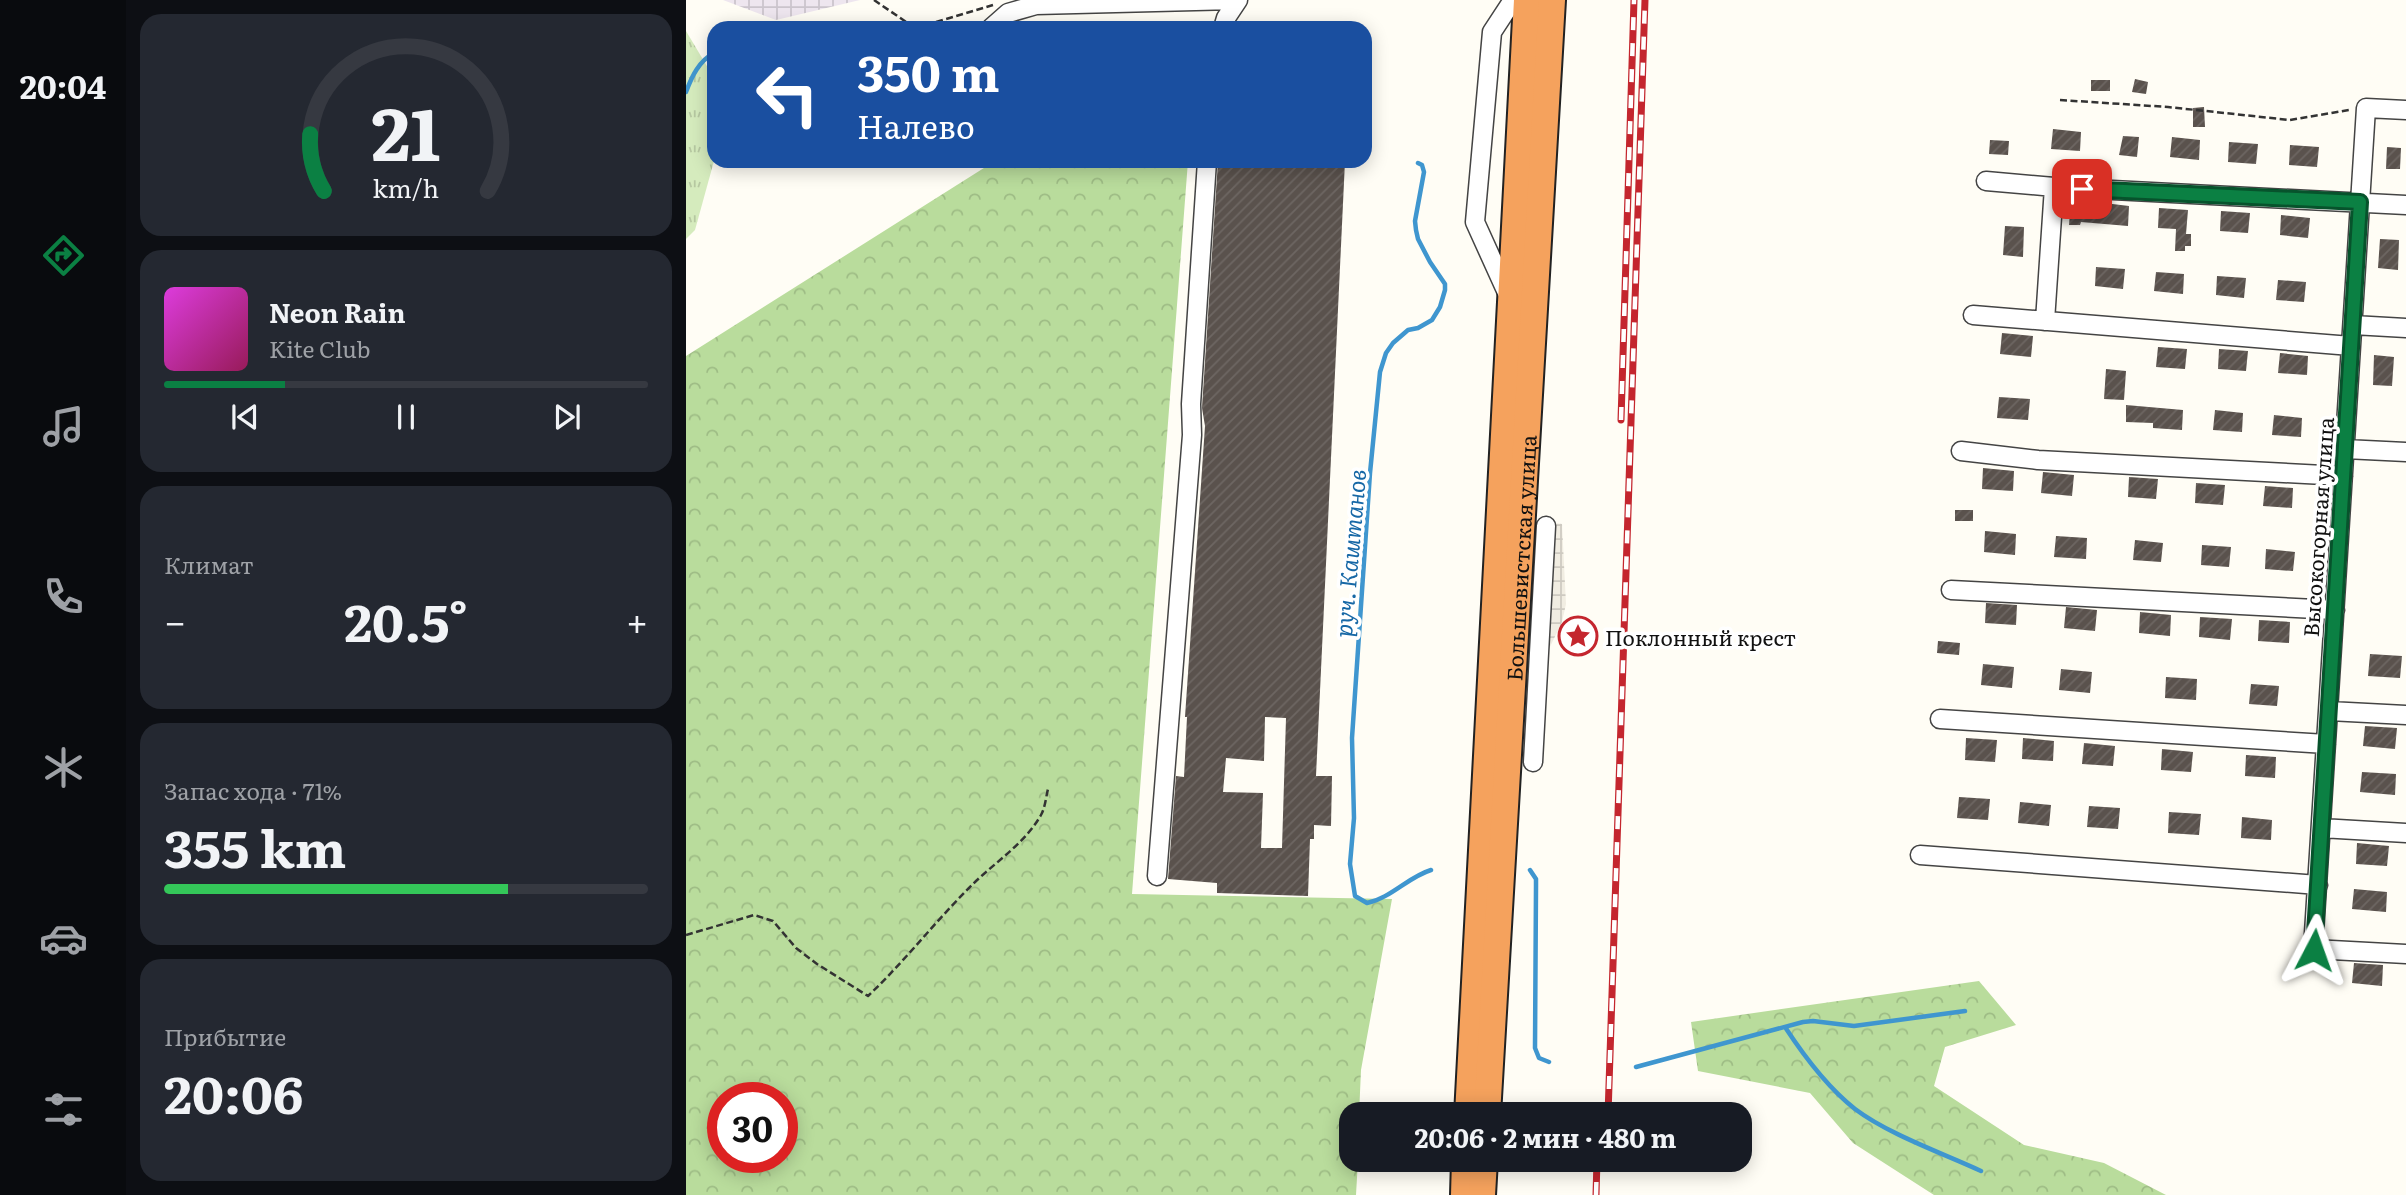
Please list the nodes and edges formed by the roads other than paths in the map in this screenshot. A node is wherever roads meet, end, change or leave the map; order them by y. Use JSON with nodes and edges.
{"nodes":[{"id":1,"x":1237,"y":0,"type":"edge"},
{"id":2,"x":1513,"y":0,"type":"edge"},
{"id":3,"x":1527,"y":0,"type":"edge"},
{"id":4,"x":1552,"y":0,"type":"edge"},
{"id":5,"x":998,"y":21,"type":"edge"},
{"id":6,"x":1225,"y":21,"type":"edge"},
{"id":7,"x":2406,"y":110,"type":"edge"},
{"id":8,"x":1208,"y":168,"type":"edge"},
{"id":9,"x":1986,"y":181,"type":"dead end"},
{"id":10,"x":2054,"y":187,"type":"junction"},
{"id":11,"x":2360,"y":202,"type":"junction"},
{"id":12,"x":2406,"y":205,"type":"edge"},
{"id":13,"x":1511,"y":303,"type":"junction"},
{"id":14,"x":1973,"y":315,"type":"dead end"},
{"id":15,"x":2045,"y":321,"type":"junction"},
{"id":16,"x":2353,"y":325,"type":"junction"},
{"id":17,"x":2406,"y":328,"type":"edge"},
{"id":18,"x":2351,"y":346,"type":"junction"},
{"id":19,"x":2345,"y":449,"type":"junction"},
{"id":20,"x":1961,"y":451,"type":"dead end"},
{"id":21,"x":2406,"y":452,"type":"edge"},
{"id":22,"x":2343,"y":476,"type":"junction"},
{"id":23,"x":1546,"y":526,"type":"dead end"},
{"id":24,"x":1951,"y":590,"type":"dead end"},
{"id":25,"x":2335,"y":610,"type":"junction"},
{"id":26,"x":2329,"y":711,"type":"junction"},
{"id":27,"x":2406,"y":715,"type":"edge"},
{"id":28,"x":1940,"y":719,"type":"dead end"},
{"id":29,"x":2326,"y":744,"type":"junction"},
{"id":30,"x":1533,"y":762,"type":"dead end"},
{"id":31,"x":2321,"y":828,"type":"junction"},
{"id":32,"x":2406,"y":833,"type":"edge"},
{"id":33,"x":1920,"y":855,"type":"dead end"},
{"id":34,"x":1157,"y":876,"type":"dead end"},
{"id":35,"x":2318,"y":885,"type":"junction"},
{"id":36,"x":2406,"y":954,"type":"edge"},
{"id":37,"x":1469,"y":1102,"type":"edge"},
{"id":38,"x":1488,"y":1102,"type":"edge"},
{"id":39,"x":1465,"y":1172,"type":"edge"},
{"id":40,"x":1483,"y":1172,"type":"edge"},
{"id":41,"x":1464,"y":1195,"type":"edge"},
{"id":42,"x":1482,"y":1195,"type":"edge"}],
"edges":[{"from":1,"to":5,"type":"street"},
{"from":1,"to":6,"type":"street"},
{"from":2,"to":13,"type":"street"},
{"from":3,"to":13,"type":"highway","name":"Большевистская улица"},
{"from":4,"to":38,"type":"highway","name":"Большевистская улица"},
{"from":7,"to":11,"type":"street","name":"Высокогорная улица"},
{"from":8,"to":34,"type":"street"},
{"from":9,"to":10,"type":"street"},
{"from":10,"to":11,"type":"street"},
{"from":10,"to":15,"type":"street"},
{"from":11,"to":12,"type":"street"},
{"from":11,"to":16,"type":"street","name":"Высокогорная улица"},
{"from":13,"to":37,"type":"highway","name":"Большевистская улица"},
{"from":14,"to":15,"type":"street"},
{"from":15,"to":18,"type":"street"},
{"from":16,"to":17,"type":"street"},
{"from":16,"to":18,"type":"street","name":"Высокогорная улица"},
{"from":18,"to":19,"type":"street","name":"Высокогорная улица"},
{"from":19,"to":21,"type":"street"},
{"from":19,"to":22,"type":"street","name":"Высокогорная улица"},
{"from":20,"to":22,"type":"street"},
{"from":22,"to":25,"type":"street","name":"Высокогорная улица"},
{"from":23,"to":30,"type":"street"},
{"from":24,"to":25,"type":"street"},
{"from":25,"to":26,"type":"street","name":"Высокогорная улица"},
{"from":26,"to":27,"type":"street"},
{"from":26,"to":29,"type":"street","name":"Высокогорная улица"},
{"from":28,"to":29,"type":"street"},
{"from":29,"to":31,"type":"street","name":"Высокогорная улица"},
{"from":31,"to":32,"type":"street"},
{"from":31,"to":35,"type":"street","name":"Высокогорная улица"},
{"from":33,"to":35,"type":"street"},
{"from":35,"to":36,"type":"street","name":"Высокогорная улица"},
{"from":39,"to":41,"type":"highway"},
{"from":40,"to":42,"type":"highway"}]}
